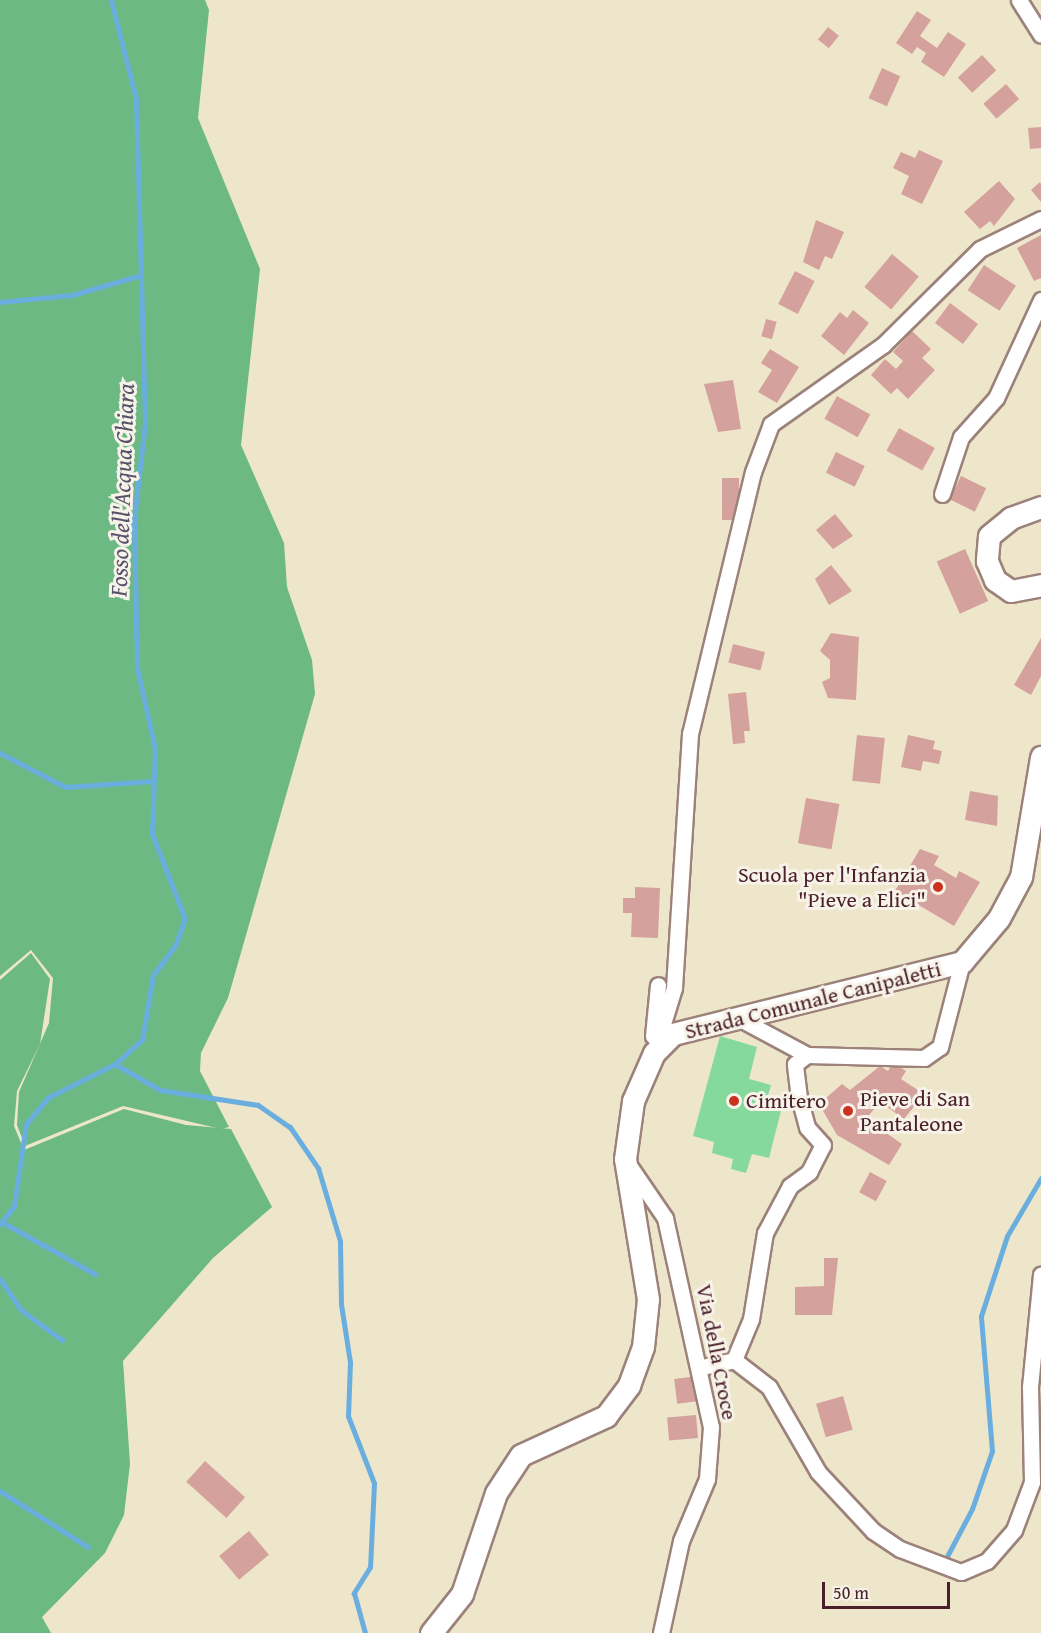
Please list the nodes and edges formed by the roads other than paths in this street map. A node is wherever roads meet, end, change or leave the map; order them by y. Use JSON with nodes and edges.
{"nodes":[{"id":1,"x":1019,"y":0,"type":"edge"},
{"id":2,"x":1041,"y":35,"type":"edge"},
{"id":3,"x":1041,"y":219,"type":"edge"},
{"id":4,"x":1041,"y":300,"type":"edge"},
{"id":5,"x":942,"y":494,"type":"dead end"},
{"id":6,"x":1041,"y":507,"type":"edge"},
{"id":7,"x":1041,"y":585,"type":"edge"},
{"id":8,"x":1041,"y":757,"type":"edge"},
{"id":9,"x":962,"y":962,"type":"junction"},
{"id":10,"x":658,"y":985,"type":"dead end"},
{"id":11,"x":740,"y":1018,"type":"junction"},
{"id":12,"x":654,"y":1053,"type":"junction"},
{"id":13,"x":807,"y":1055,"type":"junction"},
{"id":14,"x":624,"y":1159,"type":"junction"},
{"id":15,"x":1041,"y":1275,"type":"edge"},
{"id":16,"x":734,"y":1360,"type":"junction"},
{"id":17,"x":702,"y":1367,"type":"junction"},
{"id":18,"x":431,"y":1633,"type":"edge"},
{"id":19,"x":661,"y":1633,"type":"edge"}],
"edges":[{"from":1,"to":2,"type":"street"},
{"from":3,"to":12,"type":"street"},
{"from":4,"to":5,"type":"street"},
{"from":6,"to":7,"type":"street"},
{"from":8,"to":9,"type":"street","name":"Strada Comunale Canipaletti"},
{"from":9,"to":11,"type":"street","name":"Strada Comunale Canipaletti"},
{"from":9,"to":13,"type":"street"},
{"from":10,"to":12,"type":"street"},
{"from":11,"to":12,"type":"street","name":"Strada Comunale Canipaletti"},
{"from":11,"to":13,"type":"street"},
{"from":12,"to":14,"type":"street","name":"Strada Comunale Canipaletti"},
{"from":13,"to":16,"type":"street"},
{"from":14,"to":17,"type":"street","name":"Via della Croce"},
{"from":14,"to":18,"type":"street","name":"Strada Comunale Canipaletti"},
{"from":15,"to":16,"type":"street"},
{"from":16,"to":17,"type":"street"},
{"from":17,"to":19,"type":"street","name":"Via della Croce"}]}
